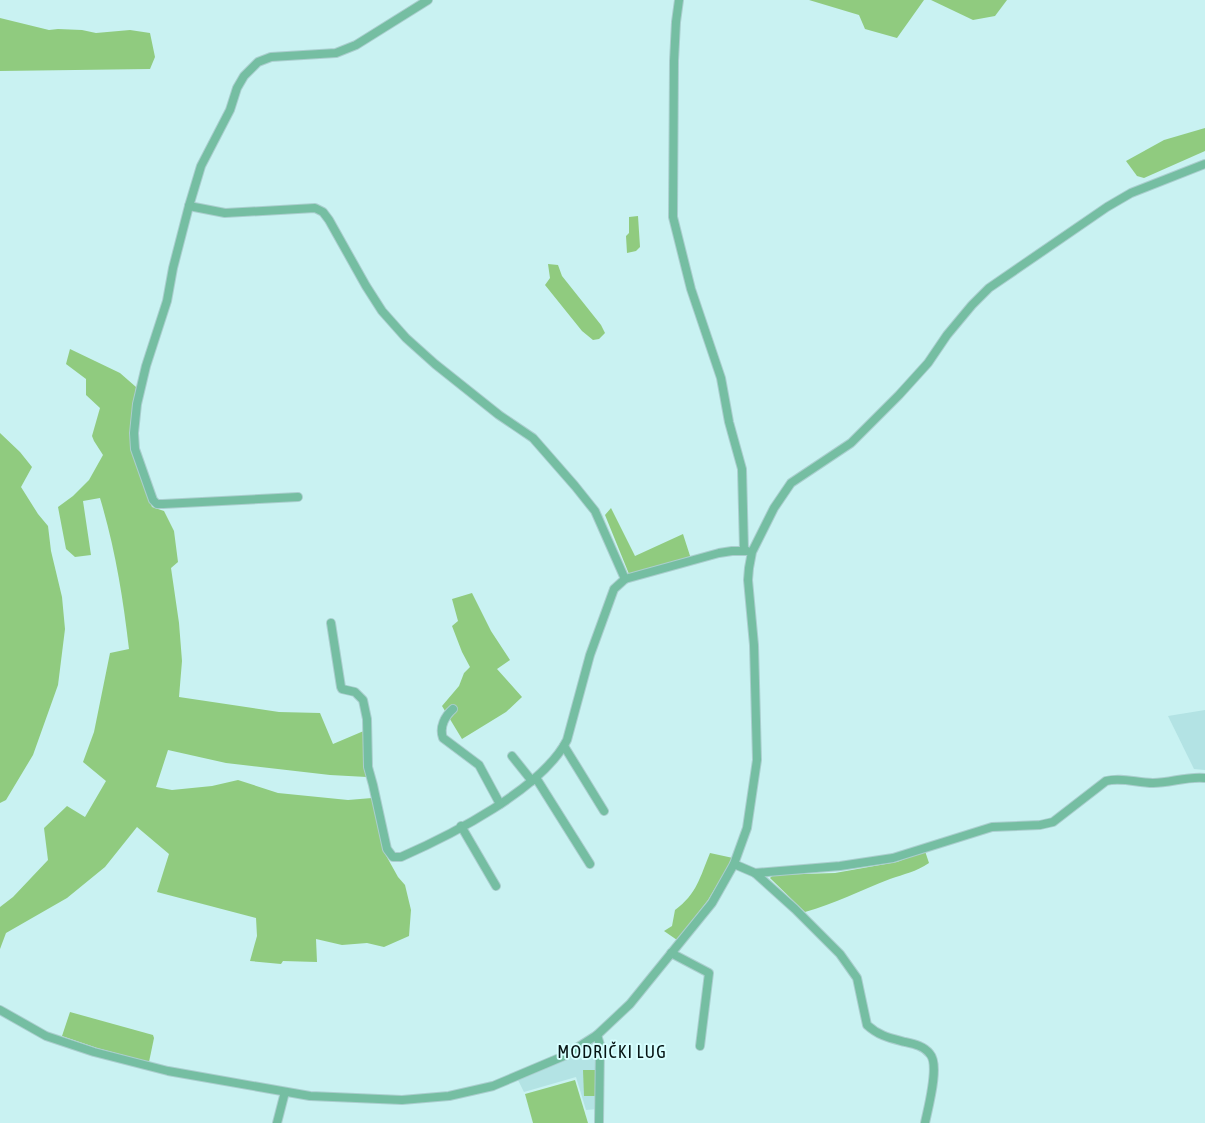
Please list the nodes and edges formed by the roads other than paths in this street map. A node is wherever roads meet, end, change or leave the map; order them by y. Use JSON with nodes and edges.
{"nodes":[{"id":1,"x":428,"y":0,"type":"edge"},
{"id":2,"x":679,"y":0,"type":"edge"},
{"id":3,"x":1205,"y":164,"type":"edge"},
{"id":4,"x":189,"y":206,"type":"junction"},
{"id":5,"x":298,"y":496,"type":"dead end"},
{"id":6,"x":748,"y":551,"type":"junction"},
{"id":7,"x":624,"y":579,"type":"junction"},
{"id":8,"x":331,"y":623,"type":"dead end"},
{"id":9,"x":453,"y":709,"type":"dead end"},
{"id":10,"x":564,"y":746,"type":"junction"},
{"id":11,"x":512,"y":756,"type":"dead end"},
{"id":12,"x":1205,"y":778,"type":"edge"},
{"id":13,"x":534,"y":779,"type":"junction"},
{"id":14,"x":500,"y":804,"type":"junction"},
{"id":15,"x":604,"y":811,"type":"dead end"},
{"id":16,"x":461,"y":826,"type":"junction"},
{"id":17,"x":590,"y":864,"type":"dead end"},
{"id":18,"x":734,"y":864,"type":"junction"},
{"id":19,"x":755,"y":872,"type":"junction"},
{"id":20,"x":496,"y":886,"type":"dead end"},
{"id":21,"x":671,"y":953,"type":"junction"},
{"id":22,"x":0,"y":1010,"type":"edge"},
{"id":23,"x":597,"y":1035,"type":"junction"},
{"id":24,"x":700,"y":1046,"type":"dead end"},
{"id":25,"x":285,"y":1092,"type":"junction"},
{"id":26,"x":278,"y":1123,"type":"edge"},
{"id":27,"x":599,"y":1123,"type":"edge"},
{"id":28,"x":925,"y":1123,"type":"edge"}],
"edges":[{"from":1,"to":4,"type":"street"},
{"from":2,"to":6,"type":"street"},
{"from":3,"to":6,"type":"street"},
{"from":4,"to":5,"type":"street"},
{"from":4,"to":7,"type":"street"},
{"from":6,"to":7,"type":"street"},
{"from":6,"to":18,"type":"street"},
{"from":7,"to":10,"type":"street"},
{"from":8,"to":16,"type":"street"},
{"from":9,"to":14,"type":"street"},
{"from":10,"to":13,"type":"street"},
{"from":10,"to":15,"type":"street"},
{"from":11,"to":13,"type":"street"},
{"from":12,"to":19,"type":"street"},
{"from":13,"to":14,"type":"street"},
{"from":13,"to":17,"type":"street"},
{"from":14,"to":16,"type":"street"},
{"from":16,"to":20,"type":"street"},
{"from":18,"to":19,"type":"street"},
{"from":18,"to":21,"type":"street"},
{"from":19,"to":28,"type":"street"},
{"from":21,"to":23,"type":"street"},
{"from":21,"to":24,"type":"street"},
{"from":22,"to":25,"type":"street"},
{"from":23,"to":25,"type":"street"},
{"from":23,"to":27,"type":"street"},
{"from":25,"to":26,"type":"street"}]}
